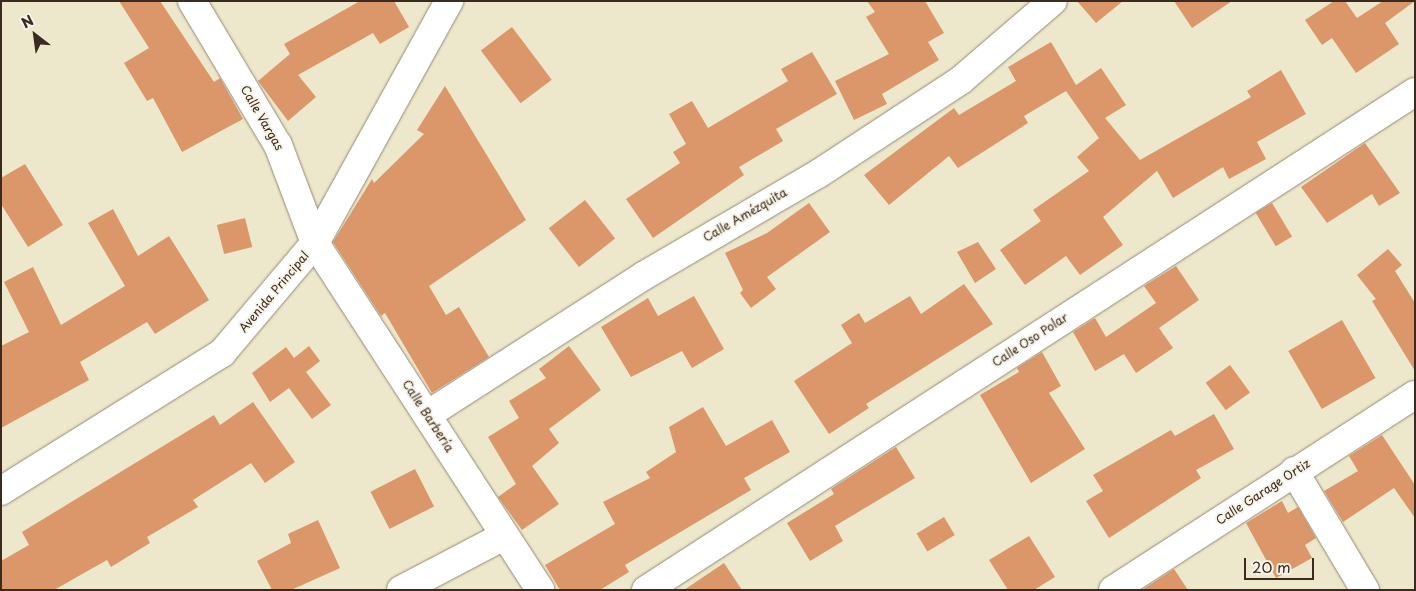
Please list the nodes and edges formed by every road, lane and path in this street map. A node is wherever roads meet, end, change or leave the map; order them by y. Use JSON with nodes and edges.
{"nodes":[{"id":1,"x":192,"y":1,"type":"edge"},
{"id":2,"x":449,"y":1,"type":"edge"},
{"id":3,"x":1053,"y":1,"type":"edge"},
{"id":4,"x":1415,"y":92,"type":"edge"},
{"id":5,"x":315,"y":243,"type":"junction"},
{"id":6,"x":1415,"y":396,"type":"edge"},
{"id":7,"x":427,"y":415,"type":"junction"},
{"id":8,"x":1294,"y":471,"type":"junction"},
{"id":9,"x":1,"y":491,"type":"edge"},
{"id":10,"x":504,"y":536,"type":"junction"},
{"id":11,"x":1116,"y":589,"type":"edge"},
{"id":12,"x":401,"y":590,"type":"edge"},
{"id":13,"x":540,"y":590,"type":"edge"},
{"id":14,"x":646,"y":590,"type":"edge"},
{"id":15,"x":1364,"y":590,"type":"edge"}],
"edges":[{"from":1,"to":5,"type":"street","name":"Calle Vargas"},
{"from":2,"to":5,"type":"street","name":"Avenida Principal"},
{"from":3,"to":7,"type":"street","name":"Calle Amézquita"},
{"from":4,"to":14,"type":"street","name":"Calle Oso Polar"},
{"from":5,"to":7,"type":"street","name":"Calle Barbería"},
{"from":5,"to":9,"type":"street","name":"Avenida Principal"},
{"from":6,"to":8,"type":"street","name":"Calle Garage Ortiz"},
{"from":7,"to":10,"type":"street","name":"Calle Barbería"},
{"from":8,"to":11,"type":"street","name":"Calle Garage Ortiz"},
{"from":8,"to":15,"type":"street"},
{"from":10,"to":12,"type":"street"},
{"from":10,"to":13,"type":"street","name":"Calle Barbería"}]}
